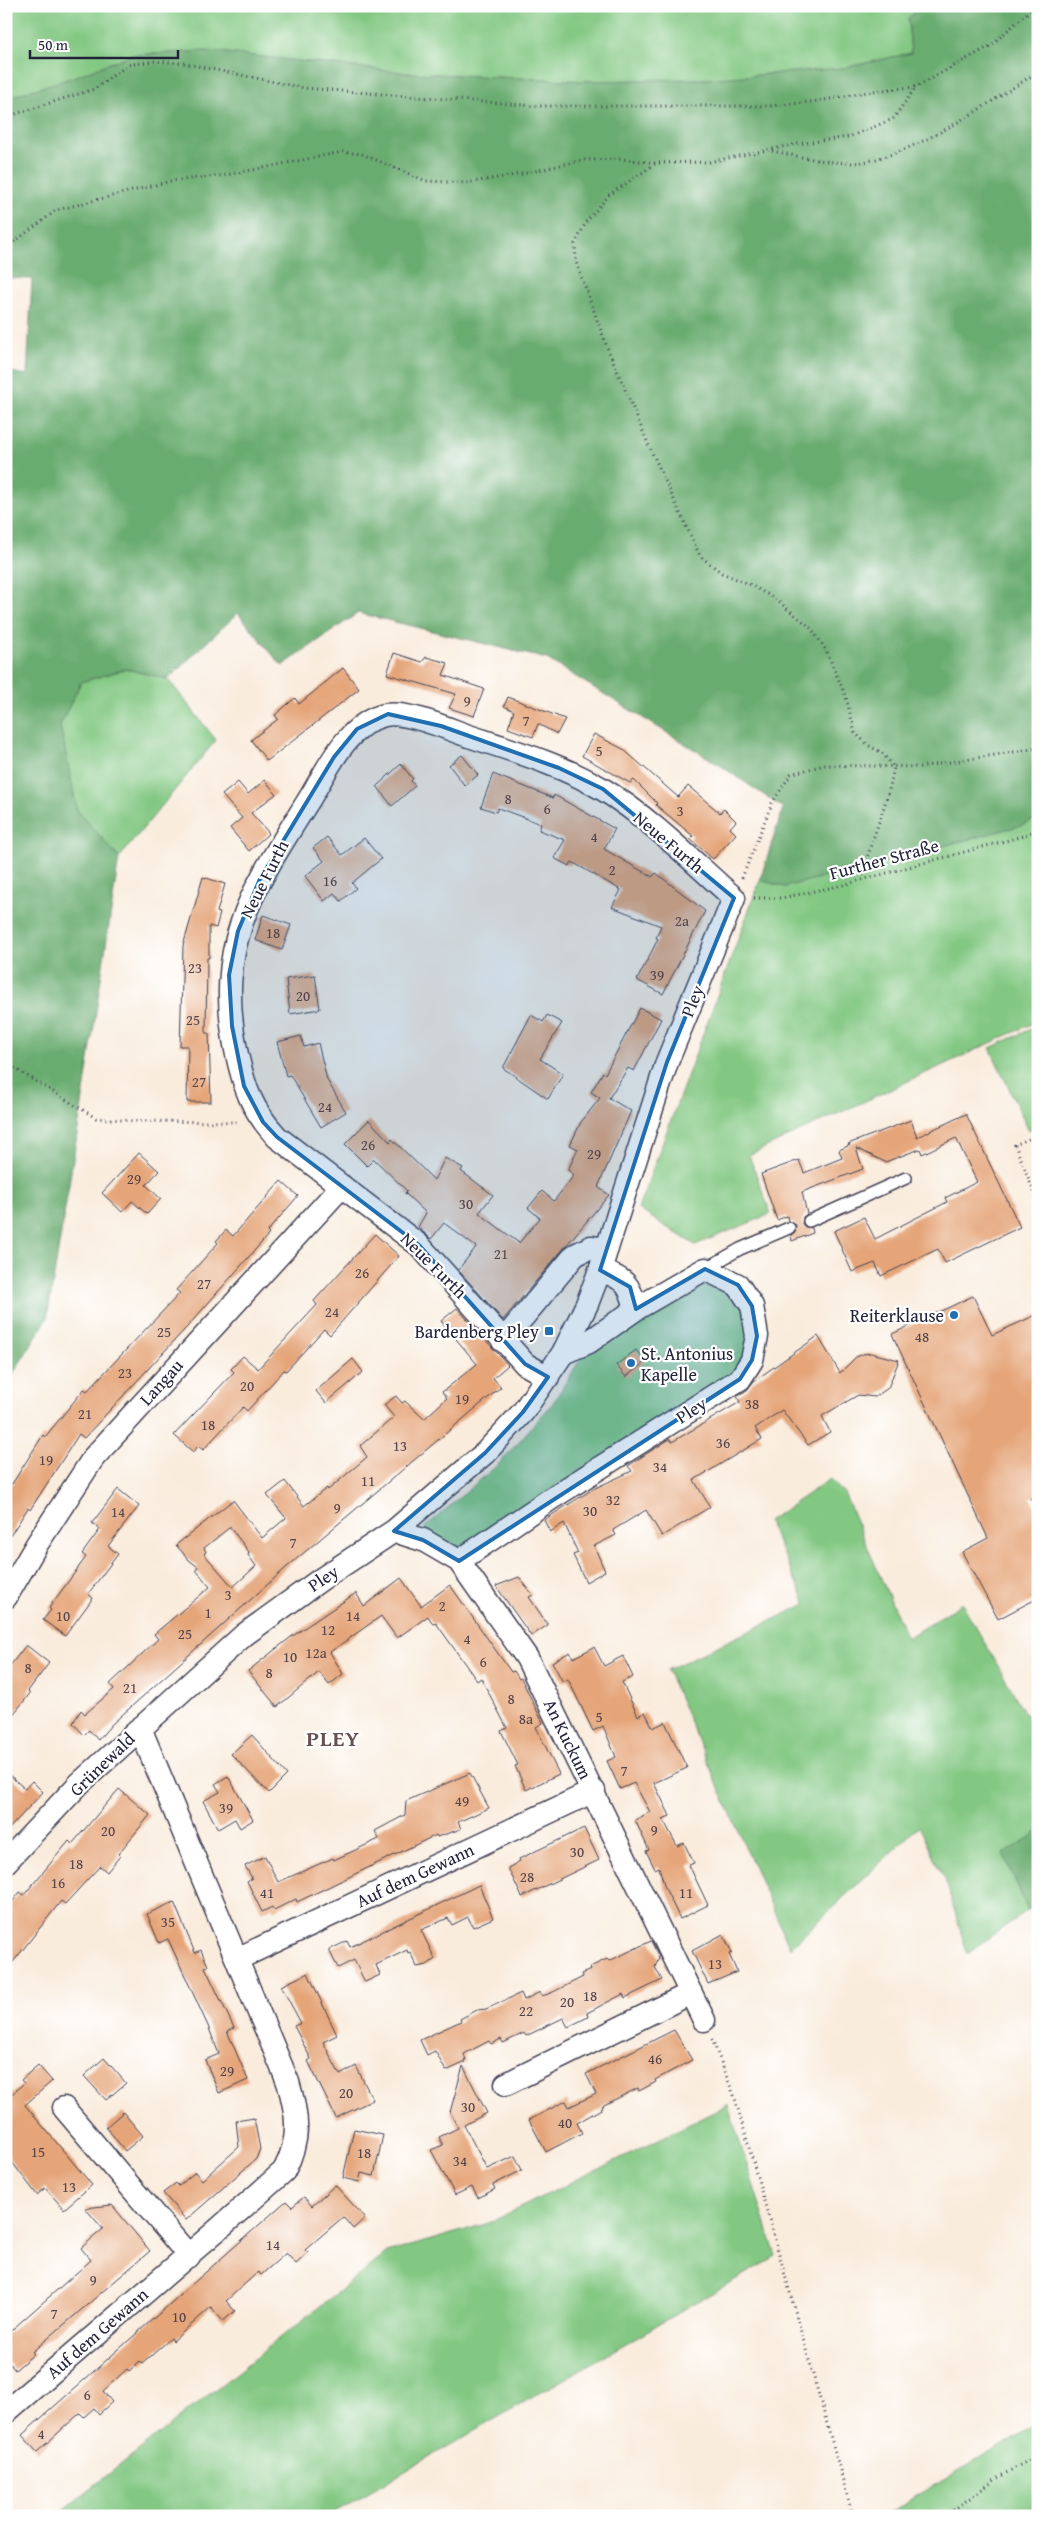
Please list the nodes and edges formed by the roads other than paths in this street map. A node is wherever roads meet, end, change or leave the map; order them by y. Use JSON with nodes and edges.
{"nodes":[{"id":1,"x":734,"y":898,"type":"joint"},
{"id":2,"x":906,"y":1178,"type":"dead end"},
{"id":3,"x":342,"y":1186,"type":"junction"},
{"id":4,"x":809,"y":1221,"type":"dead end"},
{"id":5,"x":789,"y":1228,"type":"dead end"},
{"id":6,"x":607,"y":1249,"type":"junction"},
{"id":7,"x":705,"y":1269,"type":"junction"},
{"id":8,"x":600,"y":1270,"type":"junction"},
{"id":9,"x":636,"y":1309,"type":"junction"},
{"id":10,"x":502,"y":1341,"type":"junction"},
{"id":11,"x":563,"y":1353,"type":"junction"},
{"id":12,"x":548,"y":1376,"type":"junction"},
{"id":13,"x":394,"y":1531,"type":"junction"},
{"id":14,"x":459,"y":1561,"type":"junction"},
{"id":15,"x":6,"y":1597,"type":"edge"},
{"id":16,"x":203,"y":1671,"type":"joint"},
{"id":17,"x":140,"y":1728,"type":"junction"},
{"id":18,"x":594,"y":1791,"type":"junction"},
{"id":19,"x":6,"y":1862,"type":"edge"},
{"id":20,"x":237,"y":1959,"type":"junction"},
{"id":21,"x":691,"y":1993,"type":"junction"},
{"id":22,"x":704,"y":2020,"type":"road end"},
{"id":23,"x":506,"y":2084,"type":"dead end"},
{"id":24,"x":64,"y":2108,"type":"dead end"},
{"id":25,"x":189,"y":2256,"type":"junction"},
{"id":26,"x":6,"y":2412,"type":"edge"}],
"edges":[{"from":1,"to":3,"type":"street","name":"Neue Furth"},
{"from":1,"to":6,"type":"street","name":"Pley"},
{"from":2,"to":4,"type":"lane"},
{"from":3,"to":10,"type":"street","name":"Neue Furth"},
{"from":3,"to":15,"type":"street","name":"Langau"},
{"from":5,"to":7,"type":"lane"},
{"from":6,"to":8,"type":"street","name":"Pley"},
{"from":6,"to":10,"type":"street"},
{"from":7,"to":9,"type":"street"},
{"from":7,"to":14,"type":"street","name":"Pley"},
{"from":8,"to":9,"type":"street"},
{"from":8,"to":11,"type":"street","name":"Pley"},
{"from":9,"to":11,"type":"street"},
{"from":10,"to":12,"type":"street","name":"Neue Furth"},
{"from":11,"to":12,"type":"street","name":"Pley"},
{"from":12,"to":13,"type":"street","name":"Pley"},
{"from":13,"to":14,"type":"street","name":"An Kuckum"},
{"from":13,"to":16,"type":"street","name":"Pley"},
{"from":14,"to":18,"type":"street","name":"An Kuckum"},
{"from":16,"to":17,"type":"street","name":"Grünewald"},
{"from":17,"to":19,"type":"street","name":"Grünewald"},
{"from":17,"to":20,"type":"street","name":"Auf dem Gewann"},
{"from":18,"to":20,"type":"street","name":"Auf dem Gewann"},
{"from":18,"to":21,"type":"street","name":"An Kuckum"},
{"from":20,"to":25,"type":"street","name":"Auf dem Gewann"},
{"from":21,"to":22,"type":"street","name":"An Kuckum"},
{"from":21,"to":23,"type":"street"},
{"from":24,"to":25,"type":"street"},
{"from":25,"to":26,"type":"street","name":"Auf dem Gewann"}]}
